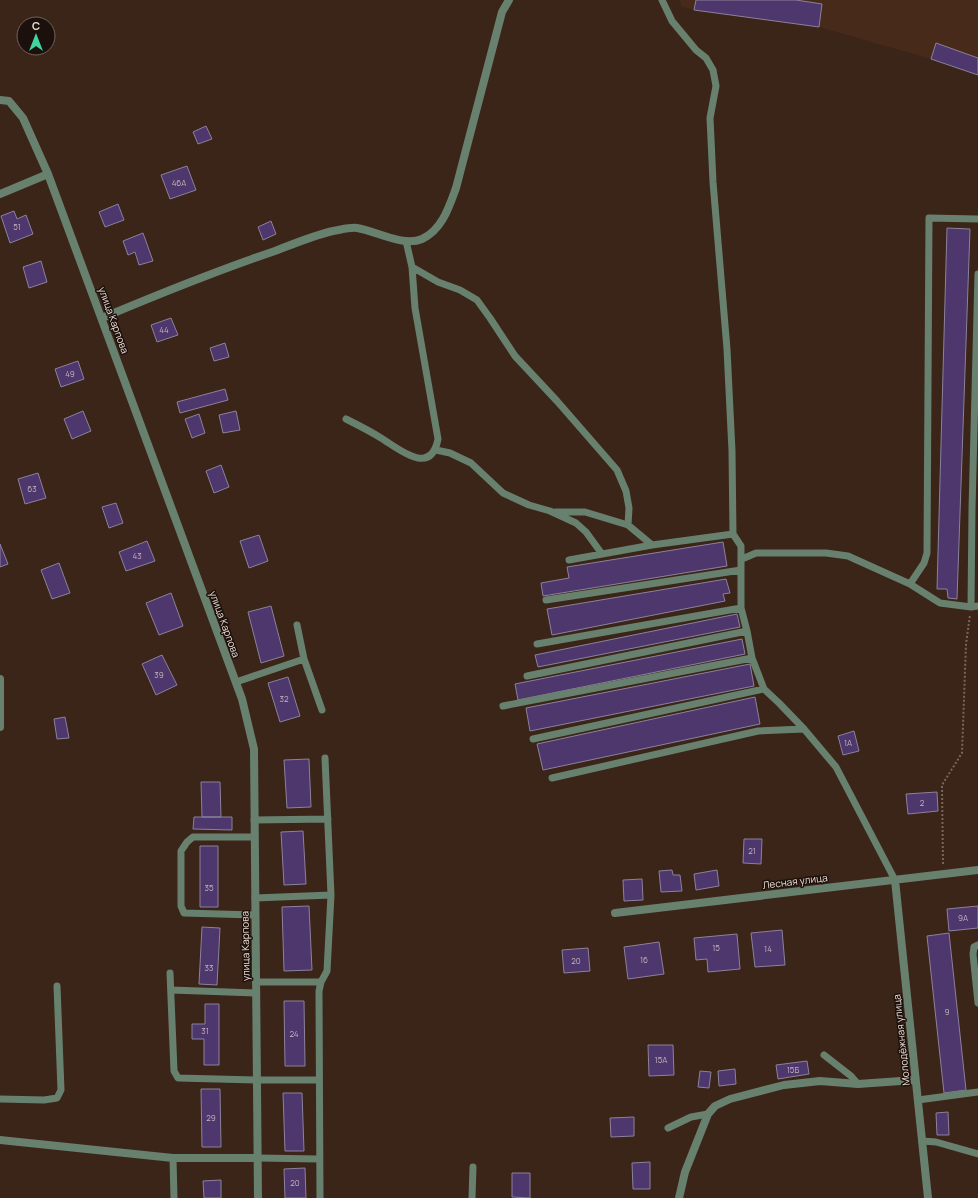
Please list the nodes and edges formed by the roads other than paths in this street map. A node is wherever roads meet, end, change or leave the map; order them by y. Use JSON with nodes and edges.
{"nodes":[{"id":1,"x":509,"y":0,"type":"edge"},
{"id":2,"x":662,"y":0,"type":"edge"},
{"id":3,"x":0,"y":100,"type":"edge"},
{"id":4,"x":48,"y":174,"type":"junction"},
{"id":5,"x":0,"y":194,"type":"edge"},
{"id":6,"x":978,"y":219,"type":"edge"},
{"id":7,"x":406,"y":241,"type":"junction"},
{"id":8,"x":412,"y":267,"type":"junction"},
{"id":9,"x":978,"y":274,"type":"edge"},
{"id":10,"x":102,"y":318,"type":"junction"},
{"id":11,"x":346,"y":419,"type":"dead end"},
{"id":12,"x":436,"y":450,"type":"junction"},
{"id":13,"x":550,"y":512,"type":"junction"},
{"id":14,"x":628,"y":524,"type":"junction"},
{"id":15,"x":733,"y":534,"type":"junction"},
{"id":16,"x":652,"y":545,"type":"junction"},
{"id":17,"x":602,"y":554,"type":"junction"},
{"id":18,"x":742,"y":559,"type":"junction"},
{"id":19,"x":569,"y":560,"type":"dead end"},
{"id":20,"x":741,"y":570,"type":"junction"},
{"id":21,"x":910,"y":584,"type":"junction"},
{"id":22,"x":546,"y":600,"type":"dead end"},
{"id":23,"x":975,"y":606,"type":"edge"},
{"id":24,"x":741,"y":608,"type":"junction"},
{"id":25,"x":298,"y":626,"type":"dead end"},
{"id":26,"x":747,"y":631,"type":"junction"},
{"id":27,"x":537,"y":644,"type":"dead end"},
{"id":28,"x":304,"y":658,"type":"junction"},
{"id":29,"x":752,"y":658,"type":"junction"},
{"id":30,"x":527,"y":676,"type":"dead end"},
{"id":31,"x":0,"y":679,"type":"edge"},
{"id":32,"x":236,"y":682,"type":"junction"},
{"id":33,"x":764,"y":689,"type":"junction"},
{"id":34,"x":503,"y":706,"type":"dead end"},
{"id":35,"x":322,"y":710,"type":"dead end"},
{"id":36,"x":0,"y":727,"type":"edge"},
{"id":37,"x":804,"y":729,"type":"junction"},
{"id":38,"x":533,"y":739,"type":"dead end"},
{"id":39,"x":325,"y":758,"type":"dead end"},
{"id":40,"x":552,"y":778,"type":"dead end"},
{"id":41,"x":328,"y":819,"type":"junction"},
{"id":42,"x":254,"y":820,"type":"junction"},
{"id":43,"x":254,"y":837,"type":"junction"},
{"id":44,"x":978,"y":870,"type":"edge"},
{"id":45,"x":895,"y":880,"type":"junction"},
{"id":46,"x":331,"y":895,"type":"junction"},
{"id":47,"x":255,"y":898,"type":"junction"},
{"id":48,"x":615,"y":913,"type":"dead end"},
{"id":49,"x":255,"y":915,"type":"junction"},
{"id":50,"x":978,"y":944,"type":"edge"},
{"id":51,"x":170,"y":973,"type":"dead end"},
{"id":52,"x":256,"y":982,"type":"junction"},
{"id":53,"x":321,"y":982,"type":"junction"},
{"id":54,"x":57,"y":986,"type":"dead end"},
{"id":55,"x":171,"y":990,"type":"junction"},
{"id":56,"x":256,"y":993,"type":"junction"},
{"id":57,"x":978,"y":1003,"type":"edge"},
{"id":58,"x":824,"y":1055,"type":"dead end"},
{"id":59,"x":257,"y":1080,"type":"junction"},
{"id":60,"x":319,"y":1080,"type":"junction"},
{"id":61,"x":915,"y":1080,"type":"junction"},
{"id":62,"x":858,"y":1084,"type":"junction"},
{"id":63,"x":978,"y":1092,"type":"edge"},
{"id":64,"x":0,"y":1099,"type":"edge"},
{"id":65,"x":918,"y":1100,"type":"junction"},
{"id":66,"x":708,"y":1114,"type":"junction"},
{"id":67,"x":668,"y":1128,"type":"dead end"},
{"id":68,"x":0,"y":1140,"type":"edge"},
{"id":69,"x":922,"y":1141,"type":"junction"},
{"id":70,"x":978,"y":1154,"type":"edge"},
{"id":71,"x":173,"y":1158,"type":"junction"},
{"id":72,"x":258,"y":1158,"type":"junction"},
{"id":73,"x":319,"y":1159,"type":"junction"},
{"id":74,"x":473,"y":1167,"type":"dead end"},
{"id":75,"x":174,"y":1198,"type":"edge"},
{"id":76,"x":258,"y":1198,"type":"edge"},
{"id":77,"x":320,"y":1198,"type":"edge"},
{"id":78,"x":472,"y":1198,"type":"edge"},
{"id":79,"x":679,"y":1198,"type":"edge"},
{"id":80,"x":928,"y":1198,"type":"edge"}],
"edges":[{"from":1,"to":7,"type":"street"},
{"from":2,"to":15,"type":"lane"},
{"from":3,"to":4,"type":"street","name":"улица Карпова"},
{"from":4,"to":5,"type":"street"},
{"from":4,"to":10,"type":"street","name":"улица Карпова"},
{"from":6,"to":21,"type":"lane"},
{"from":7,"to":8,"type":"lane"},
{"from":7,"to":10,"type":"street"},
{"from":8,"to":12,"type":"lane"},
{"from":8,"to":14,"type":"lane"},
{"from":9,"to":23,"type":"lane"},
{"from":10,"to":32,"type":"street","name":"улица Карпова"},
{"from":11,"to":12,"type":"lane"},
{"from":12,"to":13,"type":"lane"},
{"from":13,"to":14,"type":"lane"},
{"from":13,"to":17,"type":"lane"},
{"from":14,"to":16,"type":"lane"},
{"from":15,"to":16,"type":"lane"},
{"from":15,"to":18,"type":"lane"},
{"from":16,"to":17,"type":"lane"},
{"from":17,"to":19,"type":"lane"},
{"from":18,"to":20,"type":"lane"},
{"from":18,"to":21,"type":"lane"},
{"from":20,"to":22,"type":"lane"},
{"from":20,"to":24,"type":"lane"},
{"from":21,"to":23,"type":"lane"},
{"from":24,"to":26,"type":"lane"},
{"from":24,"to":27,"type":"lane"},
{"from":25,"to":28,"type":"lane"},
{"from":26,"to":29,"type":"lane"},
{"from":26,"to":30,"type":"lane"},
{"from":28,"to":32,"type":"lane"},
{"from":28,"to":35,"type":"lane"},
{"from":29,"to":33,"type":"lane"},
{"from":29,"to":34,"type":"lane"},
{"from":31,"to":36,"type":"street"},
{"from":32,"to":42,"type":"street","name":"улица Карпова"},
{"from":33,"to":37,"type":"lane"},
{"from":33,"to":38,"type":"lane"},
{"from":37,"to":40,"type":"lane"},
{"from":37,"to":45,"type":"lane"},
{"from":39,"to":41,"type":"lane"},
{"from":41,"to":42,"type":"lane"},
{"from":41,"to":46,"type":"lane"},
{"from":42,"to":43,"type":"street","name":"улица Карпова"},
{"from":43,"to":47,"type":"street","name":"улица Карпова"},
{"from":43,"to":49,"type":"lane"},
{"from":44,"to":45,"type":"street","name":"Лесная улица"},
{"from":45,"to":48,"type":"street","name":"Лесная улица"},
{"from":45,"to":61,"type":"street","name":"Молодёжная улица"},
{"from":46,"to":47,"type":"lane"},
{"from":46,"to":53,"type":"lane"},
{"from":47,"to":49,"type":"street","name":"улица Карпова"},
{"from":49,"to":52,"type":"street","name":"улица Карпова"},
{"from":50,"to":57,"type":"lane"},
{"from":51,"to":55,"type":"lane"},
{"from":52,"to":53,"type":"lane"},
{"from":52,"to":56,"type":"street","name":"улица Карпова"},
{"from":53,"to":60,"type":"lane"},
{"from":54,"to":64,"type":"lane"},
{"from":55,"to":56,"type":"lane"},
{"from":55,"to":59,"type":"lane"},
{"from":56,"to":59,"type":"street","name":"улица Карпова"},
{"from":58,"to":62,"type":"lane"},
{"from":59,"to":60,"type":"lane"},
{"from":59,"to":72,"type":"street","name":"улица Карпова"},
{"from":60,"to":73,"type":"lane"},
{"from":61,"to":62,"type":"street"},
{"from":61,"to":65,"type":"street","name":"Молодёжная улица"},
{"from":62,"to":66,"type":"street"},
{"from":63,"to":65,"type":"lane"},
{"from":65,"to":69,"type":"street","name":"Молодёжная улица"},
{"from":66,"to":67,"type":"lane"},
{"from":66,"to":79,"type":"street"},
{"from":68,"to":71,"type":"street"},
{"from":69,"to":70,"type":"lane"},
{"from":69,"to":80,"type":"street","name":"Молодёжная улица"},
{"from":71,"to":72,"type":"street"},
{"from":71,"to":75,"type":"lane"},
{"from":72,"to":73,"type":"lane"},
{"from":72,"to":76,"type":"street","name":"улица Карпова"},
{"from":73,"to":77,"type":"lane"},
{"from":74,"to":78,"type":"lane"}]}
